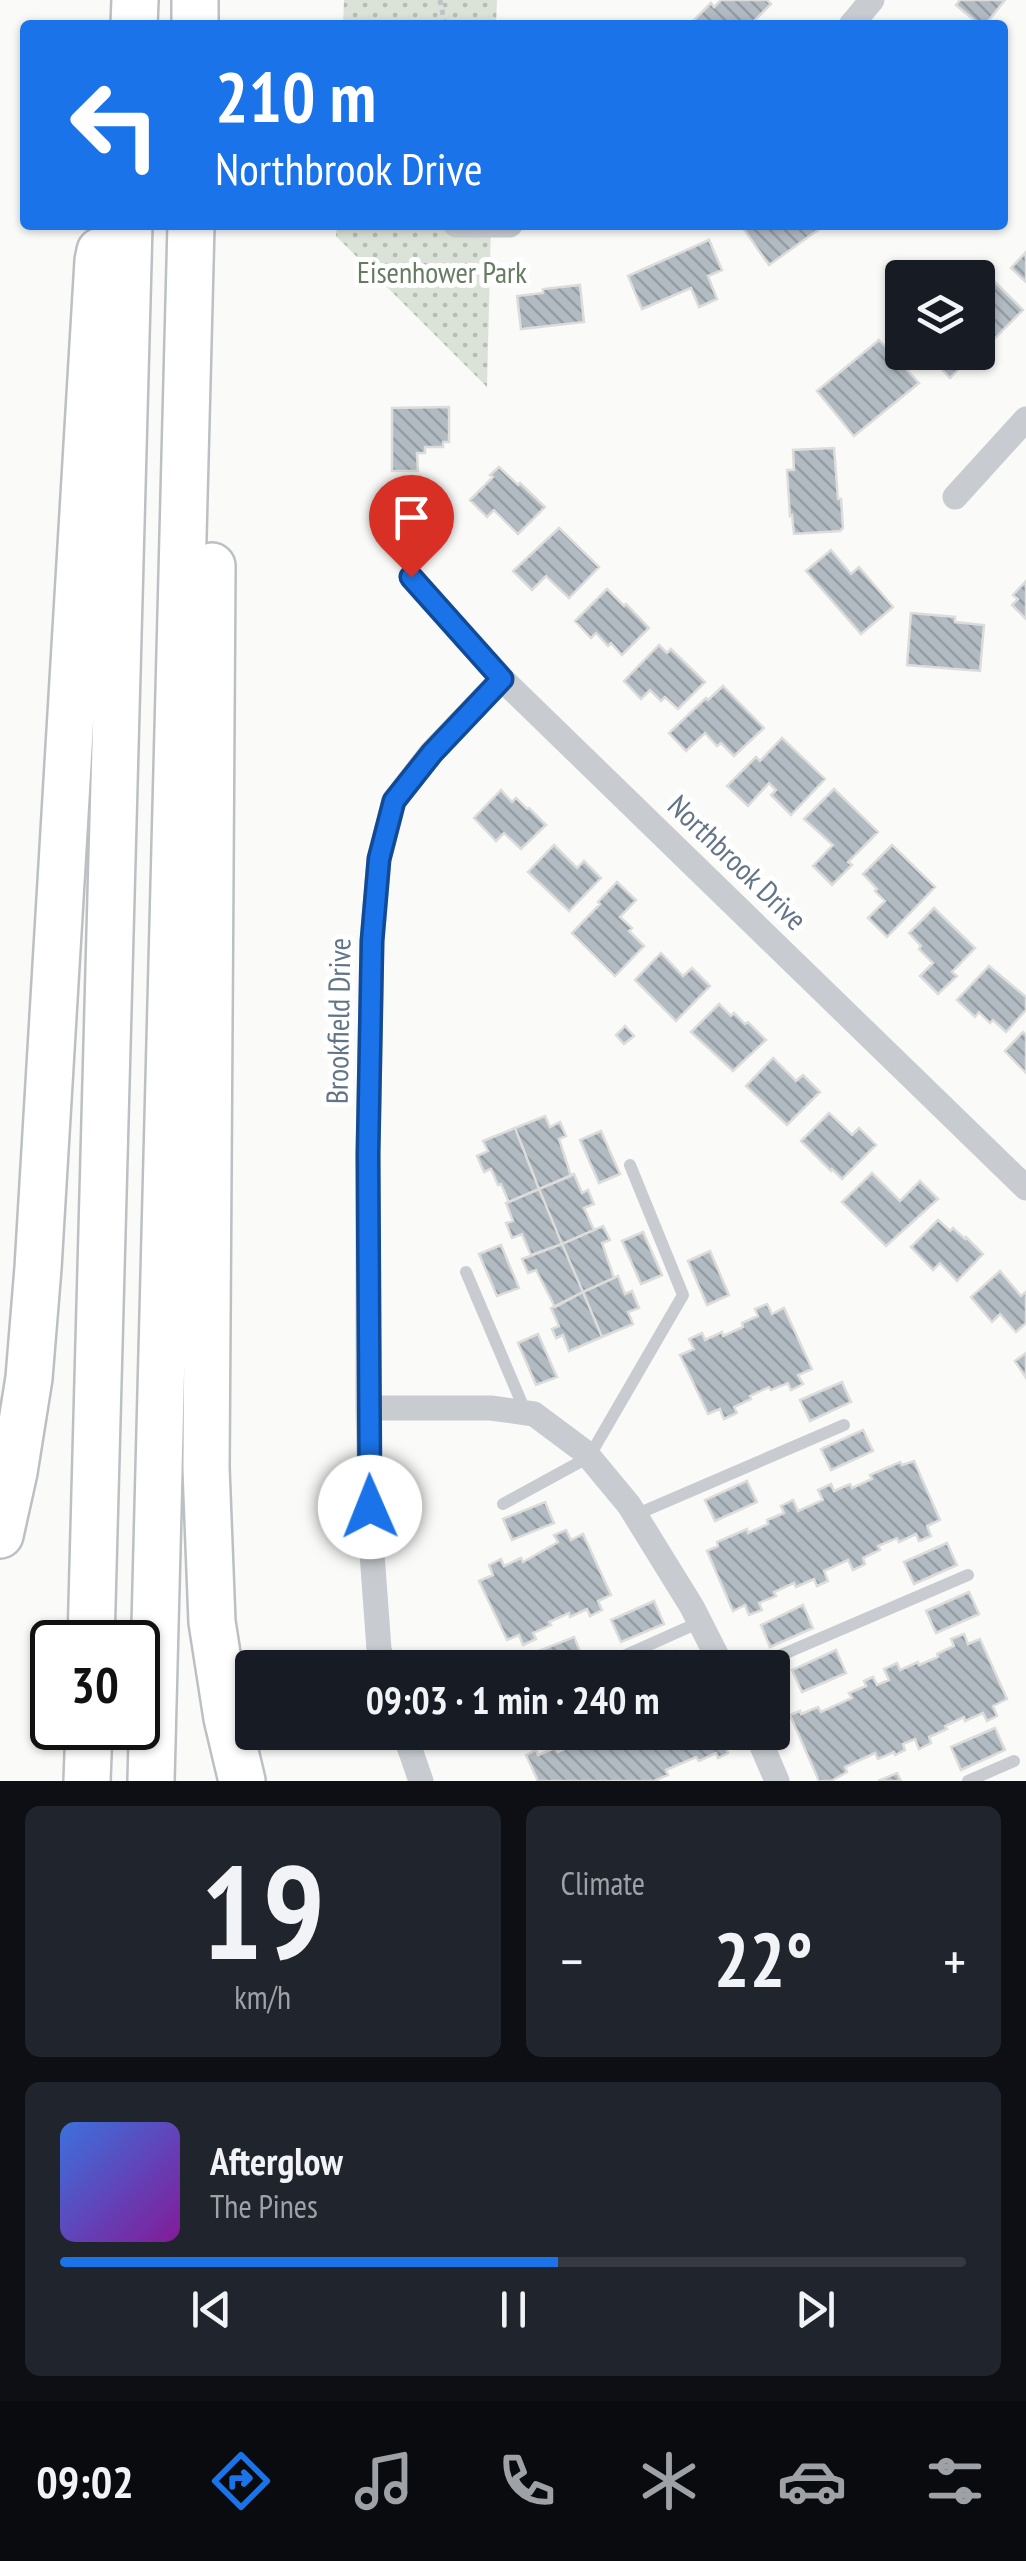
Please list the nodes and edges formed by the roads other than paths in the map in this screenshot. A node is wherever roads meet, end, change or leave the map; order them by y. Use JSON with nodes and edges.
{"nodes":[{"id":1,"x":872,"y":0,"type":"edge"},
{"id":2,"x":855,"y":20,"type":"edge"},
{"id":3,"x":106,"y":230,"type":"edge"},
{"id":4,"x":128,"y":230,"type":"edge"},
{"id":5,"x":191,"y":230,"type":"edge"},
{"id":6,"x":190,"y":287,"type":"junction"},
{"id":7,"x":1026,"y":419,"type":"edge"},
{"id":8,"x":955,"y":497,"type":"dead end"},
{"id":9,"x":411,"y":577,"type":"dead end"},
{"id":10,"x":502,"y":679,"type":"junction"},
{"id":11,"x":630,"y":1165,"type":"dead end"},
{"id":12,"x":1026,"y":1188,"type":"edge"},
{"id":13,"x":466,"y":1272,"type":"dead end"},
{"id":14,"x":368,"y":1408,"type":"junction"},
{"id":15,"x":526,"y":1413,"type":"junction"},
{"id":16,"x":844,"y":1425,"type":"dead end"},
{"id":17,"x":590,"y":1458,"type":"junction"},
{"id":18,"x":503,"y":1504,"type":"dead end"},
{"id":19,"x":635,"y":1514,"type":"junction"},
{"id":20,"x":0,"y":1535,"type":"edge"},
{"id":21,"x":968,"y":1575,"type":"dead end"},
{"id":22,"x":91,"y":1620,"type":"edge"},
{"id":23,"x":700,"y":1622,"type":"junction"},
{"id":24,"x":379,"y":1650,"type":"edge"},
{"id":25,"x":637,"y":1650,"type":"edge"},
{"id":26,"x":714,"y":1650,"type":"edge"},
{"id":27,"x":790,"y":1651,"type":"edge"},
{"id":28,"x":88,"y":1750,"type":"edge"},
{"id":29,"x":410,"y":1750,"type":"edge"},
{"id":30,"x":764,"y":1750,"type":"edge"},
{"id":31,"x":1014,"y":1761,"type":"dead end"},
{"id":32,"x":88,"y":1781,"type":"edge"},
{"id":33,"x":152,"y":1781,"type":"edge"},
{"id":34,"x":242,"y":1781,"type":"edge"},
{"id":35,"x":421,"y":1781,"type":"edge"},
{"id":36,"x":778,"y":1781,"type":"edge"},
{"id":37,"x":968,"y":1781,"type":"edge"}],
"edges":[{"from":1,"to":2,"type":"street"},
{"from":3,"to":20,"type":"highway"},
{"from":4,"to":22,"type":"highway"},
{"from":5,"to":6,"type":"highway"},
{"from":6,"to":33,"type":"highway"},
{"from":6,"to":34,"type":"highway"},
{"from":7,"to":8,"type":"street"},
{"from":9,"to":10,"type":"street","name":"Northbrook Drive"},
{"from":10,"to":12,"type":"street","name":"Northbrook Drive"},
{"from":10,"to":14,"type":"street","name":"Brookfield Drive"},
{"from":11,"to":17,"type":"lane"},
{"from":13,"to":15,"type":"lane"},
{"from":14,"to":15,"type":"street"},
{"from":14,"to":24,"type":"street","name":"Brookfield Drive"},
{"from":15,"to":17,"type":"street"},
{"from":16,"to":19,"type":"lane"},
{"from":17,"to":18,"type":"lane"},
{"from":17,"to":19,"type":"street"},
{"from":19,"to":23,"type":"street"},
{"from":21,"to":27,"type":"lane"},
{"from":23,"to":25,"type":"lane"},
{"from":23,"to":26,"type":"street"},
{"from":28,"to":32,"type":"highway"},
{"from":29,"to":35,"type":"street"},
{"from":30,"to":36,"type":"street"},
{"from":31,"to":37,"type":"lane"}]}
